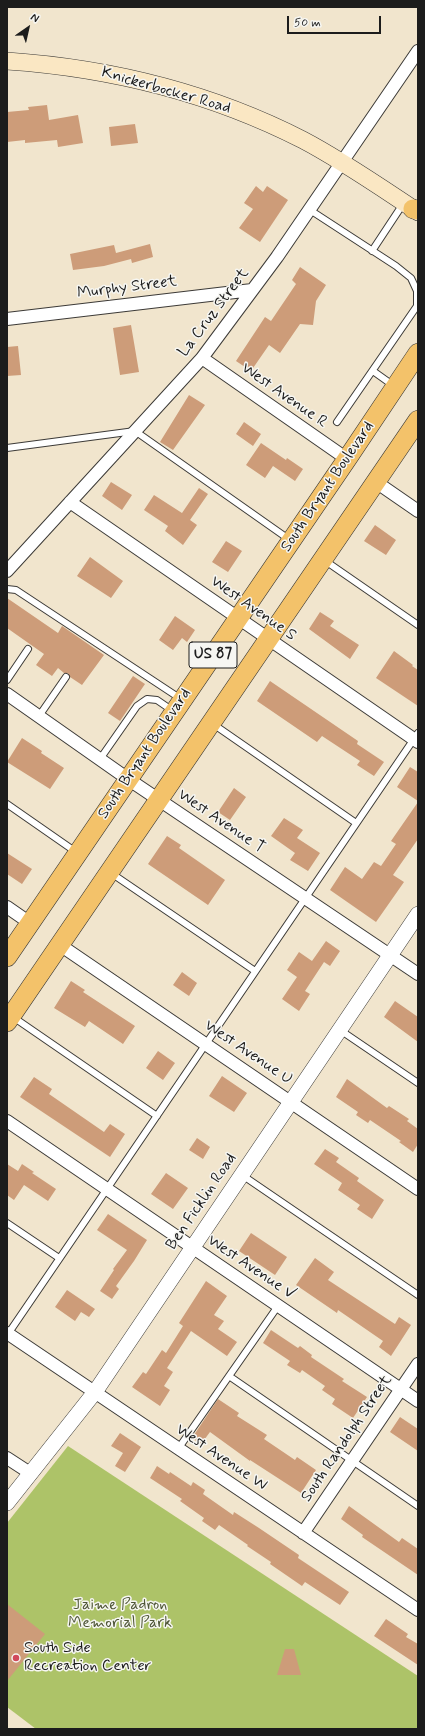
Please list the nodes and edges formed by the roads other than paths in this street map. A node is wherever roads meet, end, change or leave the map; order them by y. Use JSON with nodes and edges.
{"nodes":[{"id":1,"x":418,"y":51,"type":"edge"},
{"id":2,"x":7,"y":61,"type":"edge"},
{"id":3,"x":342,"y":162,"type":"junction"},
{"id":4,"x":413,"y":208,"type":"edge"},
{"id":5,"x":310,"y":210,"type":"junction"},
{"id":6,"x":372,"y":251,"type":"junction"},
{"id":7,"x":252,"y":290,"type":"junction"},
{"id":8,"x":7,"y":319,"type":"edge"},
{"id":9,"x":418,"y":353,"type":"edge"},
{"id":10,"x":202,"y":358,"type":"junction"},
{"id":11,"x":373,"y":371,"type":"junction"},
{"id":12,"x":395,"y":387,"type":"junction"},
{"id":13,"x":418,"y":420,"type":"edge"},
{"id":14,"x":337,"y":422,"type":"dead end"},
{"id":15,"x":135,"y":431,"type":"junction"},
{"id":16,"x":7,"y":448,"type":"edge"},
{"id":17,"x":347,"y":459,"type":"junction"},
{"id":18,"x":376,"y":482,"type":"junction"},
{"id":19,"x":70,"y":502,"type":"junction"},
{"id":20,"x":418,"y":511,"type":"edge"},
{"id":21,"x":291,"y":541,"type":"junction"},
{"id":22,"x":323,"y":559,"type":"junction"},
{"id":23,"x":7,"y":571,"type":"edge"},
{"id":24,"x":7,"y":589,"type":"edge"},
{"id":25,"x":238,"y":618,"type":"junction"},
{"id":26,"x":418,"y":626,"type":"edge"},
{"id":27,"x":268,"y":639,"type":"junction"},
{"id":28,"x":28,"y":649,"type":"dead end"},
{"id":29,"x":66,"y":677,"type":"dead end"},
{"id":30,"x":7,"y":680,"type":"edge"},
{"id":31,"x":7,"y":694,"type":"edge"},
{"id":32,"x":178,"y":706,"type":"junction"},
{"id":33,"x":39,"y":716,"type":"junction"},
{"id":34,"x":211,"y":723,"type":"junction"},
{"id":35,"x":417,"y":738,"type":"edge"},
{"id":36,"x":100,"y":760,"type":"junction"},
{"id":37,"x":128,"y":779,"type":"junction"},
{"id":38,"x":159,"y":800,"type":"junction"},
{"id":39,"x":7,"y":804,"type":"edge"},
{"id":40,"x":356,"y":823,"type":"junction"},
{"id":41,"x":78,"y":853,"type":"junction"},
{"id":42,"x":109,"y":872,"type":"junction"},
{"id":43,"x":305,"y":898,"type":"junction"},
{"id":44,"x":7,"y":907,"type":"edge"},
{"id":45,"x":418,"y":914,"type":"edge"},
{"id":46,"x":30,"y":923,"type":"junction"},
{"id":47,"x":60,"y":945,"type":"junction"},
{"id":48,"x":390,"y":955,"type":"junction"},
{"id":49,"x":7,"y":957,"type":"edge"},
{"id":50,"x":255,"y":971,"type":"junction"},
{"id":51,"x":418,"y":974,"type":"edge"},
{"id":52,"x":9,"y":1019,"type":"edge"},
{"id":53,"x":340,"y":1030,"type":"junction"},
{"id":54,"x":206,"y":1044,"type":"junction"},
{"id":55,"x":418,"y":1083,"type":"edge"},
{"id":56,"x":291,"y":1102,"type":"junction"},
{"id":57,"x":157,"y":1116,"type":"junction"},
{"id":58,"x":7,"y":1121,"type":"edge"},
{"id":59,"x":242,"y":1175,"type":"junction"},
{"id":60,"x":107,"y":1189,"type":"junction"},
{"id":61,"x":418,"y":1189,"type":"edge"},
{"id":62,"x":7,"y":1223,"type":"edge"},
{"id":63,"x":192,"y":1247,"type":"junction"},
{"id":64,"x":59,"y":1258,"type":"junction"},
{"id":65,"x":418,"y":1295,"type":"edge"},
{"id":66,"x":278,"y":1306,"type":"junction"},
{"id":67,"x":8,"y":1333,"type":"edge"},
{"id":68,"x":418,"y":1364,"type":"edge"},
{"id":69,"x":229,"y":1376,"type":"junction"},
{"id":70,"x":401,"y":1389,"type":"junction"},
{"id":71,"x":95,"y":1392,"type":"junction"},
{"id":72,"x":418,"y":1401,"type":"edge"},
{"id":73,"x":178,"y":1449,"type":"junction"},
{"id":74,"x":7,"y":1458,"type":"edge"},
{"id":75,"x":352,"y":1460,"type":"junction"},
{"id":76,"x":30,"y":1473,"type":"junction"},
{"id":77,"x":7,"y":1503,"type":"edge"},
{"id":78,"x":418,"y":1506,"type":"edge"},
{"id":79,"x":303,"y":1533,"type":"junction"},
{"id":80,"x":418,"y":1610,"type":"edge"}],
"edges":[{"from":1,"to":3,"type":"street","name":"La Cruz Street"},
{"from":2,"to":3,"type":"main road","name":"Knickerbocker Road"},
{"from":3,"to":4,"type":"main road","name":"Knickerbocker Road"},
{"from":3,"to":5,"type":"street","name":"La Cruz Street"},
{"from":4,"to":6,"type":"lane"},
{"from":5,"to":6,"type":"lane"},
{"from":5,"to":7,"type":"street","name":"La Cruz Street"},
{"from":6,"to":11,"type":"lane"},
{"from":7,"to":8,"type":"street","name":"Murphy Street"},
{"from":7,"to":10,"type":"street","name":"La Cruz Street"},
{"from":9,"to":12,"type":"main road","name":"South Bryant Boulevard","number":"US 87"},
{"from":10,"to":15,"type":"street","name":"La Cruz Street"},
{"from":10,"to":17,"type":"street","name":"West Avenue R"},
{"from":11,"to":12,"type":"lane"},
{"from":11,"to":14,"type":"lane"},
{"from":12,"to":17,"type":"main road","name":"South Bryant Boulevard","number":"US 87"},
{"from":13,"to":18,"type":"main road","number":"US 87"},
{"from":15,"to":16,"type":"lane"},
{"from":15,"to":19,"type":"street","name":"La Cruz Street"},
{"from":15,"to":21,"type":"lane"},
{"from":17,"to":21,"type":"main road","name":"South Bryant Boulevard","number":"US 87"},
{"from":18,"to":20,"type":"street"},
{"from":18,"to":22,"type":"main road","number":"US 87"},
{"from":19,"to":23,"type":"street","name":"La Cruz Street"},
{"from":19,"to":25,"type":"street","name":"West Avenue S"},
{"from":21,"to":25,"type":"main road","name":"South Bryant Boulevard","number":"US 87"},
{"from":22,"to":26,"type":"lane"},
{"from":22,"to":27,"type":"main road","number":"US 87"},
{"from":24,"to":32,"type":"lane"},
{"from":25,"to":27,"type":"street","name":"West Avenue S"},
{"from":25,"to":32,"type":"main road","name":"South Bryant Boulevard","number":"US 87"},
{"from":27,"to":34,"type":"main road","number":"US 87"},
{"from":27,"to":35,"type":"street","name":"West Avenue S"},
{"from":28,"to":30,"type":"lane"},
{"from":29,"to":33,"type":"lane"},
{"from":31,"to":33,"type":"street","name":"West Avenue T"},
{"from":32,"to":36,"type":"lane"},
{"from":32,"to":37,"type":"main road","name":"South Bryant Boulevard","number":"US 87"},
{"from":33,"to":36,"type":"street","name":"West Avenue T"},
{"from":34,"to":38,"type":"main road","number":"US 87"},
{"from":34,"to":40,"type":"lane"},
{"from":35,"to":40,"type":"lane"},
{"from":36,"to":37,"type":"street","name":"West Avenue T"},
{"from":37,"to":38,"type":"street","name":"West Avenue T"},
{"from":37,"to":41,"type":"main road","name":"South Bryant Boulevard","number":"US 87"},
{"from":38,"to":42,"type":"main road","number":"US 87"},
{"from":38,"to":43,"type":"street","name":"West Avenue T"},
{"from":39,"to":41,"type":"lane"},
{"from":40,"to":43,"type":"lane"},
{"from":41,"to":46,"type":"main road","name":"South Bryant Boulevard","number":"US 87"},
{"from":42,"to":47,"type":"main road","number":"US 87"},
{"from":42,"to":50,"type":"lane"},
{"from":43,"to":48,"type":"street","name":"West Avenue T"},
{"from":43,"to":50,"type":"lane"},
{"from":44,"to":46,"type":"street"},
{"from":45,"to":48,"type":"street","name":"Ben Ficklin Road"},
{"from":46,"to":49,"type":"main road","name":"South Bryant Boulevard","number":"US 87"},
{"from":47,"to":52,"type":"main road","number":"US 87"},
{"from":47,"to":54,"type":"street","name":"West Avenue U"},
{"from":48,"to":51,"type":"street","name":"West Avenue T"},
{"from":48,"to":53,"type":"street","name":"Ben Ficklin Road"},
{"from":50,"to":54,"type":"lane"},
{"from":52,"to":57,"type":"lane"},
{"from":53,"to":55,"type":"lane"},
{"from":53,"to":56,"type":"street","name":"Ben Ficklin Road"},
{"from":54,"to":56,"type":"street","name":"West Avenue U"},
{"from":54,"to":57,"type":"lane"},
{"from":56,"to":59,"type":"street","name":"Ben Ficklin Road"},
{"from":56,"to":61,"type":"street","name":"West Avenue U"},
{"from":57,"to":60,"type":"lane"},
{"from":58,"to":60,"type":"street","name":"West Avenue V"},
{"from":59,"to":63,"type":"street","name":"Ben Ficklin Road"},
{"from":59,"to":65,"type":"lane"},
{"from":60,"to":63,"type":"street","name":"West Avenue V"},
{"from":60,"to":64,"type":"lane"},
{"from":62,"to":64,"type":"lane"},
{"from":63,"to":66,"type":"street","name":"West Avenue V"},
{"from":63,"to":71,"type":"street","name":"Ben Ficklin Road"},
{"from":64,"to":67,"type":"lane"},
{"from":66,"to":69,"type":"lane"},
{"from":66,"to":70,"type":"street","name":"West Avenue V"},
{"from":67,"to":71,"type":"street","name":"West Avenue W"},
{"from":68,"to":70,"type":"street","name":"South Randolph Street"},
{"from":69,"to":73,"type":"lane"},
{"from":69,"to":75,"type":"lane"},
{"from":70,"to":72,"type":"street","name":"West Avenue V"},
{"from":70,"to":75,"type":"street","name":"South Randolph Street"},
{"from":71,"to":73,"type":"street","name":"West Avenue W"},
{"from":71,"to":76,"type":"street","name":"Ben Ficklin Road"},
{"from":73,"to":79,"type":"street","name":"West Avenue W"},
{"from":74,"to":76,"type":"street"},
{"from":75,"to":78,"type":"lane"},
{"from":75,"to":79,"type":"street","name":"South Randolph Street"},
{"from":76,"to":77,"type":"street","name":"Ben Ficklin Road"},
{"from":79,"to":80,"type":"street","name":"West Avenue W"}]}
